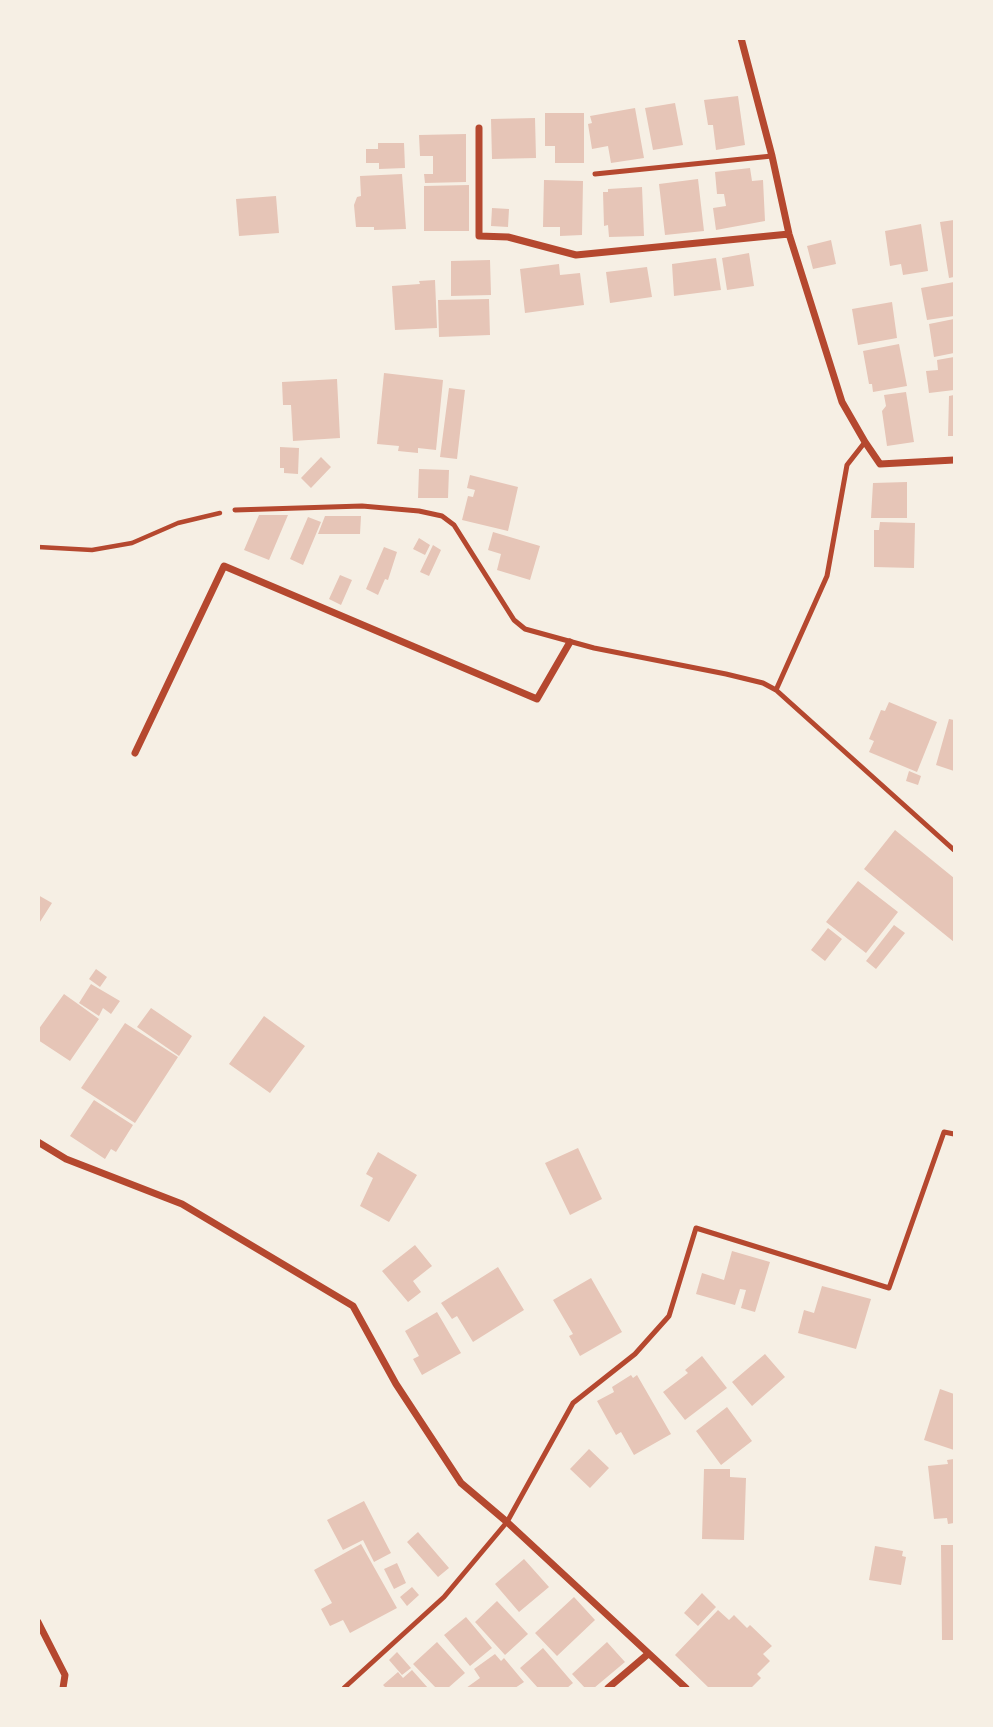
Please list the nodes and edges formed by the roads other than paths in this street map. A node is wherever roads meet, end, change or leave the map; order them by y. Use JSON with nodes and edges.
{"nodes":[{"id":1,"x":741,"y":38,"type":"edge"},
{"id":2,"x":479,"y":128,"type":"dead end"},
{"id":3,"x":772,"y":156,"type":"junction"},
{"id":4,"x":595,"y":174,"type":"dead end"},
{"id":5,"x":789,"y":234,"type":"junction"},
{"id":6,"x":865,"y":442,"type":"junction"},
{"id":7,"x":954,"y":460,"type":"edge"},
{"id":8,"x":234,"y":509,"type":"road end"},
{"id":9,"x":570,"y":642,"type":"junction"},
{"id":10,"x":776,"y":690,"type":"junction"},
{"id":11,"x":135,"y":753,"type":"dead end"},
{"id":12,"x":954,"y":850,"type":"edge"},
{"id":13,"x":954,"y":1134,"type":"edge"},
{"id":14,"x":38,"y":1142,"type":"edge"},
{"id":15,"x":507,"y":1522,"type":"junction"},
{"id":16,"x":38,"y":1622,"type":"edge"},
{"id":17,"x":648,"y":1654,"type":"junction"},
{"id":18,"x":63,"y":1689,"type":"edge"},
{"id":19,"x":344,"y":1689,"type":"edge"},
{"id":20,"x":608,"y":1689,"type":"edge"},
{"id":21,"x":686,"y":1689,"type":"edge"}],
"edges":[{"from":1,"to":3,"type":"street"},
{"from":2,"to":5,"type":"street"},
{"from":3,"to":4,"type":"lane"},
{"from":3,"to":5,"type":"street"},
{"from":5,"to":6,"type":"street"},
{"from":6,"to":7,"type":"street"},
{"from":6,"to":10,"type":"lane"},
{"from":8,"to":9,"type":"lane"},
{"from":9,"to":10,"type":"lane"},
{"from":9,"to":11,"type":"street"},
{"from":10,"to":12,"type":"lane"},
{"from":13,"to":15,"type":"lane"},
{"from":14,"to":15,"type":"street"},
{"from":15,"to":17,"type":"street"},
{"from":15,"to":19,"type":"lane"},
{"from":16,"to":18,"type":"street"},
{"from":17,"to":20,"type":"street"},
{"from":17,"to":21,"type":"street"}]}
